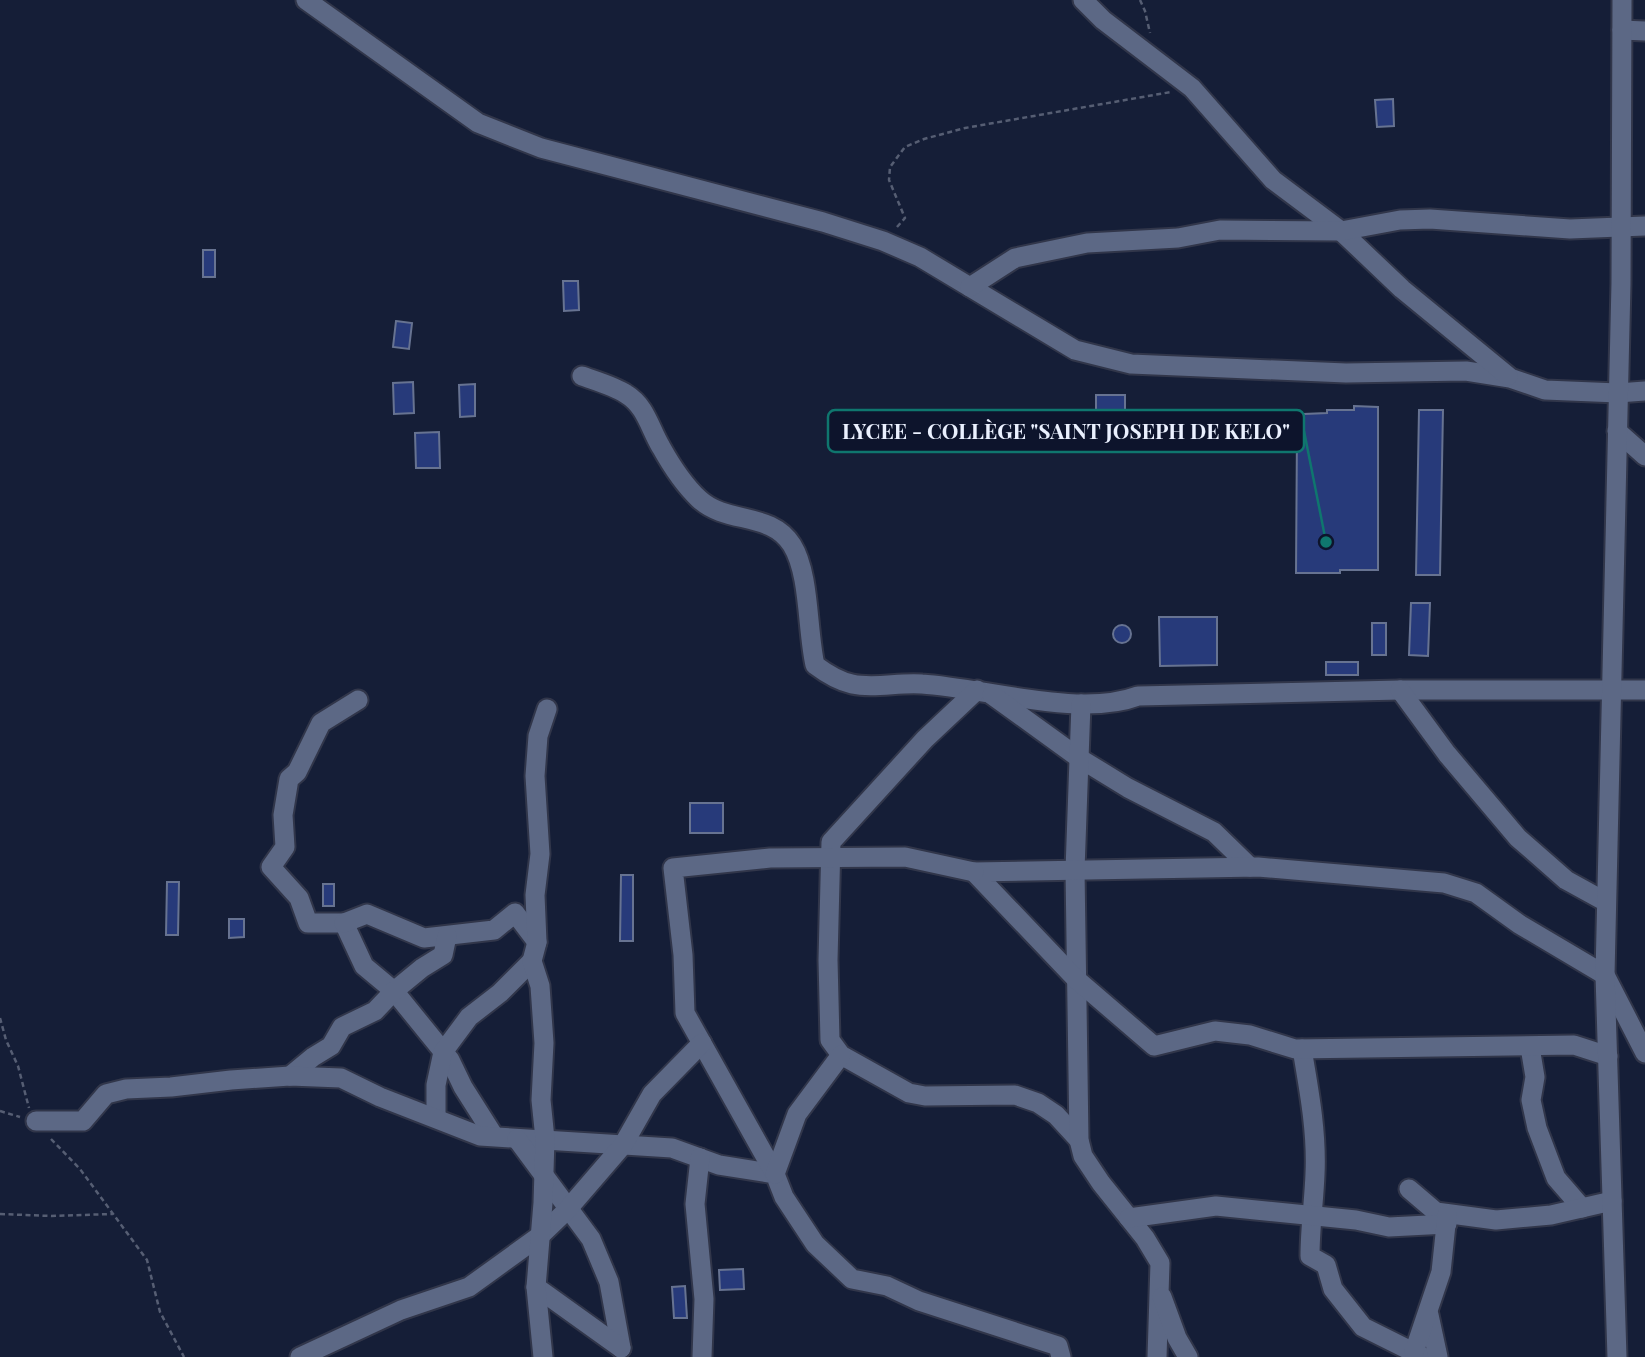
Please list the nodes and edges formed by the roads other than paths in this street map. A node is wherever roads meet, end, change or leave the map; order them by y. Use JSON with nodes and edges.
{"nodes":[{"id":1,"x":306,"y":0,"type":"edge"},
{"id":2,"x":1083,"y":0,"type":"edge"},
{"id":3,"x":1622,"y":0,"type":"edge"},
{"id":4,"x":1622,"y":30,"type":"junction"},
{"id":5,"x":1645,"y":31,"type":"edge"},
{"id":6,"x":1620,"y":226,"type":"junction"},
{"id":7,"x":1645,"y":226,"type":"edge"},
{"id":8,"x":1342,"y":231,"type":"junction"},
{"id":9,"x":970,"y":287,"type":"junction"},
{"id":10,"x":582,"y":376,"type":"dead end"},
{"id":11,"x":1510,"y":378,"type":"junction"},
{"id":12,"x":1645,"y":391,"type":"edge"},
{"id":13,"x":1618,"y":393,"type":"junction"},
{"id":14,"x":1617,"y":430,"type":"junction"},
{"id":15,"x":1645,"y":456,"type":"edge"},
{"id":16,"x":1400,"y":690,"type":"junction"},
{"id":17,"x":1610,"y":690,"type":"junction"},
{"id":18,"x":1645,"y":690,"type":"edge"},
{"id":19,"x":982,"y":691,"type":"junction"},
{"id":20,"x":358,"y":700,"type":"dead end"},
{"id":21,"x":1081,"y":704,"type":"junction"},
{"id":22,"x":547,"y":709,"type":"dead end"},
{"id":23,"x":1079,"y":758,"type":"junction"},
{"id":24,"x":830,"y":857,"type":"junction"},
{"id":25,"x":1250,"y":867,"type":"junction"},
{"id":26,"x":1075,"y":870,"type":"junction"},
{"id":27,"x":974,"y":872,"type":"junction"},
{"id":28,"x":1606,"y":902,"type":"junction"},
{"id":29,"x":344,"y":923,"type":"junction"},
{"id":30,"x":447,"y":936,"type":"junction"},
{"id":31,"x":534,"y":952,"type":"junction"},
{"id":32,"x":1605,"y":975,"type":"junction"},
{"id":33,"x":1076,"y":979,"type":"junction"},
{"id":34,"x":394,"y":991,"type":"junction"},
{"id":35,"x":702,"y":1043,"type":"junction"},
{"id":36,"x":1530,"y":1047,"type":"junction"},
{"id":37,"x":1302,"y":1049,"type":"junction"},
{"id":38,"x":443,"y":1052,"type":"junction"},
{"id":39,"x":1645,"y":1053,"type":"edge"},
{"id":40,"x":841,"y":1055,"type":"junction"},
{"id":41,"x":1608,"y":1056,"type":"junction"},
{"id":42,"x":290,"y":1076,"type":"junction"},
{"id":43,"x":436,"y":1117,"type":"junction"},
{"id":44,"x":36,"y":1121,"type":"road end"},
{"id":45,"x":494,"y":1136,"type":"junction"},
{"id":46,"x":517,"y":1139,"type":"junction"},
{"id":47,"x":545,"y":1139,"type":"junction"},
{"id":48,"x":1079,"y":1140,"type":"junction"},
{"id":49,"x":623,"y":1145,"type":"junction"},
{"id":50,"x":700,"y":1158,"type":"junction"},
{"id":51,"x":775,"y":1174,"type":"junction"},
{"id":52,"x":544,"y":1175,"type":"junction"},
{"id":53,"x":1409,"y":1189,"type":"dead end"},
{"id":54,"x":1612,"y":1202,"type":"junction"},
{"id":55,"x":1581,"y":1208,"type":"junction"},
{"id":56,"x":568,"y":1210,"type":"junction"},
{"id":57,"x":1310,"y":1215,"type":"junction"},
{"id":58,"x":1129,"y":1218,"type":"junction"},
{"id":59,"x":1447,"y":1220,"type":"junction"},
{"id":60,"x":541,"y":1235,"type":"junction"},
{"id":61,"x":536,"y":1287,"type":"junction"},
{"id":62,"x":1160,"y":1290,"type":"junction"},
{"id":63,"x":1428,"y":1311,"type":"junction"},
{"id":64,"x":1419,"y":1355,"type":"edge"},
{"id":65,"x":300,"y":1357,"type":"edge"},
{"id":66,"x":543,"y":1357,"type":"edge"},
{"id":67,"x":702,"y":1357,"type":"edge"},
{"id":68,"x":1062,"y":1357,"type":"edge"},
{"id":69,"x":1157,"y":1357,"type":"edge"},
{"id":70,"x":1188,"y":1357,"type":"edge"},
{"id":71,"x":1438,"y":1357,"type":"edge"},
{"id":72,"x":1617,"y":1357,"type":"edge"}],
"edges":[{"from":1,"to":9,"type":"street"},
{"from":2,"to":8,"type":"street"},
{"from":3,"to":4,"type":"street"},
{"from":4,"to":5,"type":"street"},
{"from":4,"to":6,"type":"street"},
{"from":6,"to":7,"type":"street"},
{"from":6,"to":8,"type":"street"},
{"from":6,"to":13,"type":"street"},
{"from":8,"to":9,"type":"street"},
{"from":8,"to":11,"type":"street"},
{"from":9,"to":11,"type":"street"},
{"from":10,"to":19,"type":"street"},
{"from":11,"to":13,"type":"street"},
{"from":12,"to":13,"type":"street"},
{"from":13,"to":14,"type":"street"},
{"from":14,"to":15,"type":"street"},
{"from":14,"to":17,"type":"street"},
{"from":16,"to":17,"type":"street"},
{"from":16,"to":21,"type":"street"},
{"from":16,"to":28,"type":"street"},
{"from":17,"to":18,"type":"street"},
{"from":17,"to":28,"type":"street"},
{"from":19,"to":21,"type":"street"},
{"from":19,"to":23,"type":"street"},
{"from":19,"to":24,"type":"street"},
{"from":20,"to":29,"type":"street"},
{"from":21,"to":23,"type":"street"},
{"from":22,"to":31,"type":"street"},
{"from":23,"to":25,"type":"street"},
{"from":23,"to":26,"type":"street"},
{"from":24,"to":27,"type":"street"},
{"from":24,"to":35,"type":"street"},
{"from":24,"to":40,"type":"street"},
{"from":25,"to":26,"type":"street"},
{"from":25,"to":32,"type":"street"},
{"from":26,"to":27,"type":"street"},
{"from":26,"to":33,"type":"street"},
{"from":27,"to":33,"type":"street"},
{"from":28,"to":32,"type":"street"},
{"from":29,"to":30,"type":"street"},
{"from":29,"to":34,"type":"street"},
{"from":30,"to":31,"type":"street"},
{"from":30,"to":34,"type":"street"},
{"from":31,"to":38,"type":"street"},
{"from":31,"to":47,"type":"street"},
{"from":32,"to":39,"type":"street"},
{"from":32,"to":41,"type":"street"},
{"from":33,"to":37,"type":"street"},
{"from":33,"to":48,"type":"street"},
{"from":34,"to":38,"type":"street"},
{"from":34,"to":42,"type":"street"},
{"from":35,"to":49,"type":"street"},
{"from":35,"to":51,"type":"street"},
{"from":36,"to":37,"type":"street"},
{"from":36,"to":41,"type":"street"},
{"from":36,"to":55,"type":"street"},
{"from":37,"to":57,"type":"street"},
{"from":38,"to":43,"type":"street"},
{"from":38,"to":45,"type":"street"},
{"from":40,"to":48,"type":"street"},
{"from":40,"to":51,"type":"street"},
{"from":41,"to":54,"type":"street"},
{"from":42,"to":43,"type":"street"},
{"from":42,"to":44,"type":"street"},
{"from":43,"to":45,"type":"street"},
{"from":45,"to":46,"type":"street"},
{"from":46,"to":47,"type":"street"},
{"from":46,"to":52,"type":"street"},
{"from":47,"to":49,"type":"street"},
{"from":47,"to":52,"type":"street"},
{"from":48,"to":58,"type":"street"},
{"from":49,"to":50,"type":"street"},
{"from":49,"to":56,"type":"street"},
{"from":50,"to":51,"type":"street"},
{"from":50,"to":67,"type":"street"},
{"from":51,"to":68,"type":"street"},
{"from":52,"to":56,"type":"street"},
{"from":52,"to":60,"type":"street"},
{"from":53,"to":59,"type":"street"},
{"from":54,"to":55,"type":"street"},
{"from":54,"to":72,"type":"street"},
{"from":55,"to":59,"type":"street"},
{"from":56,"to":60,"type":"street"},
{"from":56,"to":61,"type":"street"},
{"from":57,"to":58,"type":"street"},
{"from":57,"to":59,"type":"street"},
{"from":57,"to":64,"type":"street"},
{"from":58,"to":62,"type":"street"},
{"from":59,"to":63,"type":"street"},
{"from":60,"to":61,"type":"street"},
{"from":60,"to":65,"type":"street"},
{"from":61,"to":66,"type":"street"},
{"from":62,"to":69,"type":"street"},
{"from":62,"to":70,"type":"street"},
{"from":63,"to":64,"type":"street"},
{"from":63,"to":71,"type":"street"}]}
